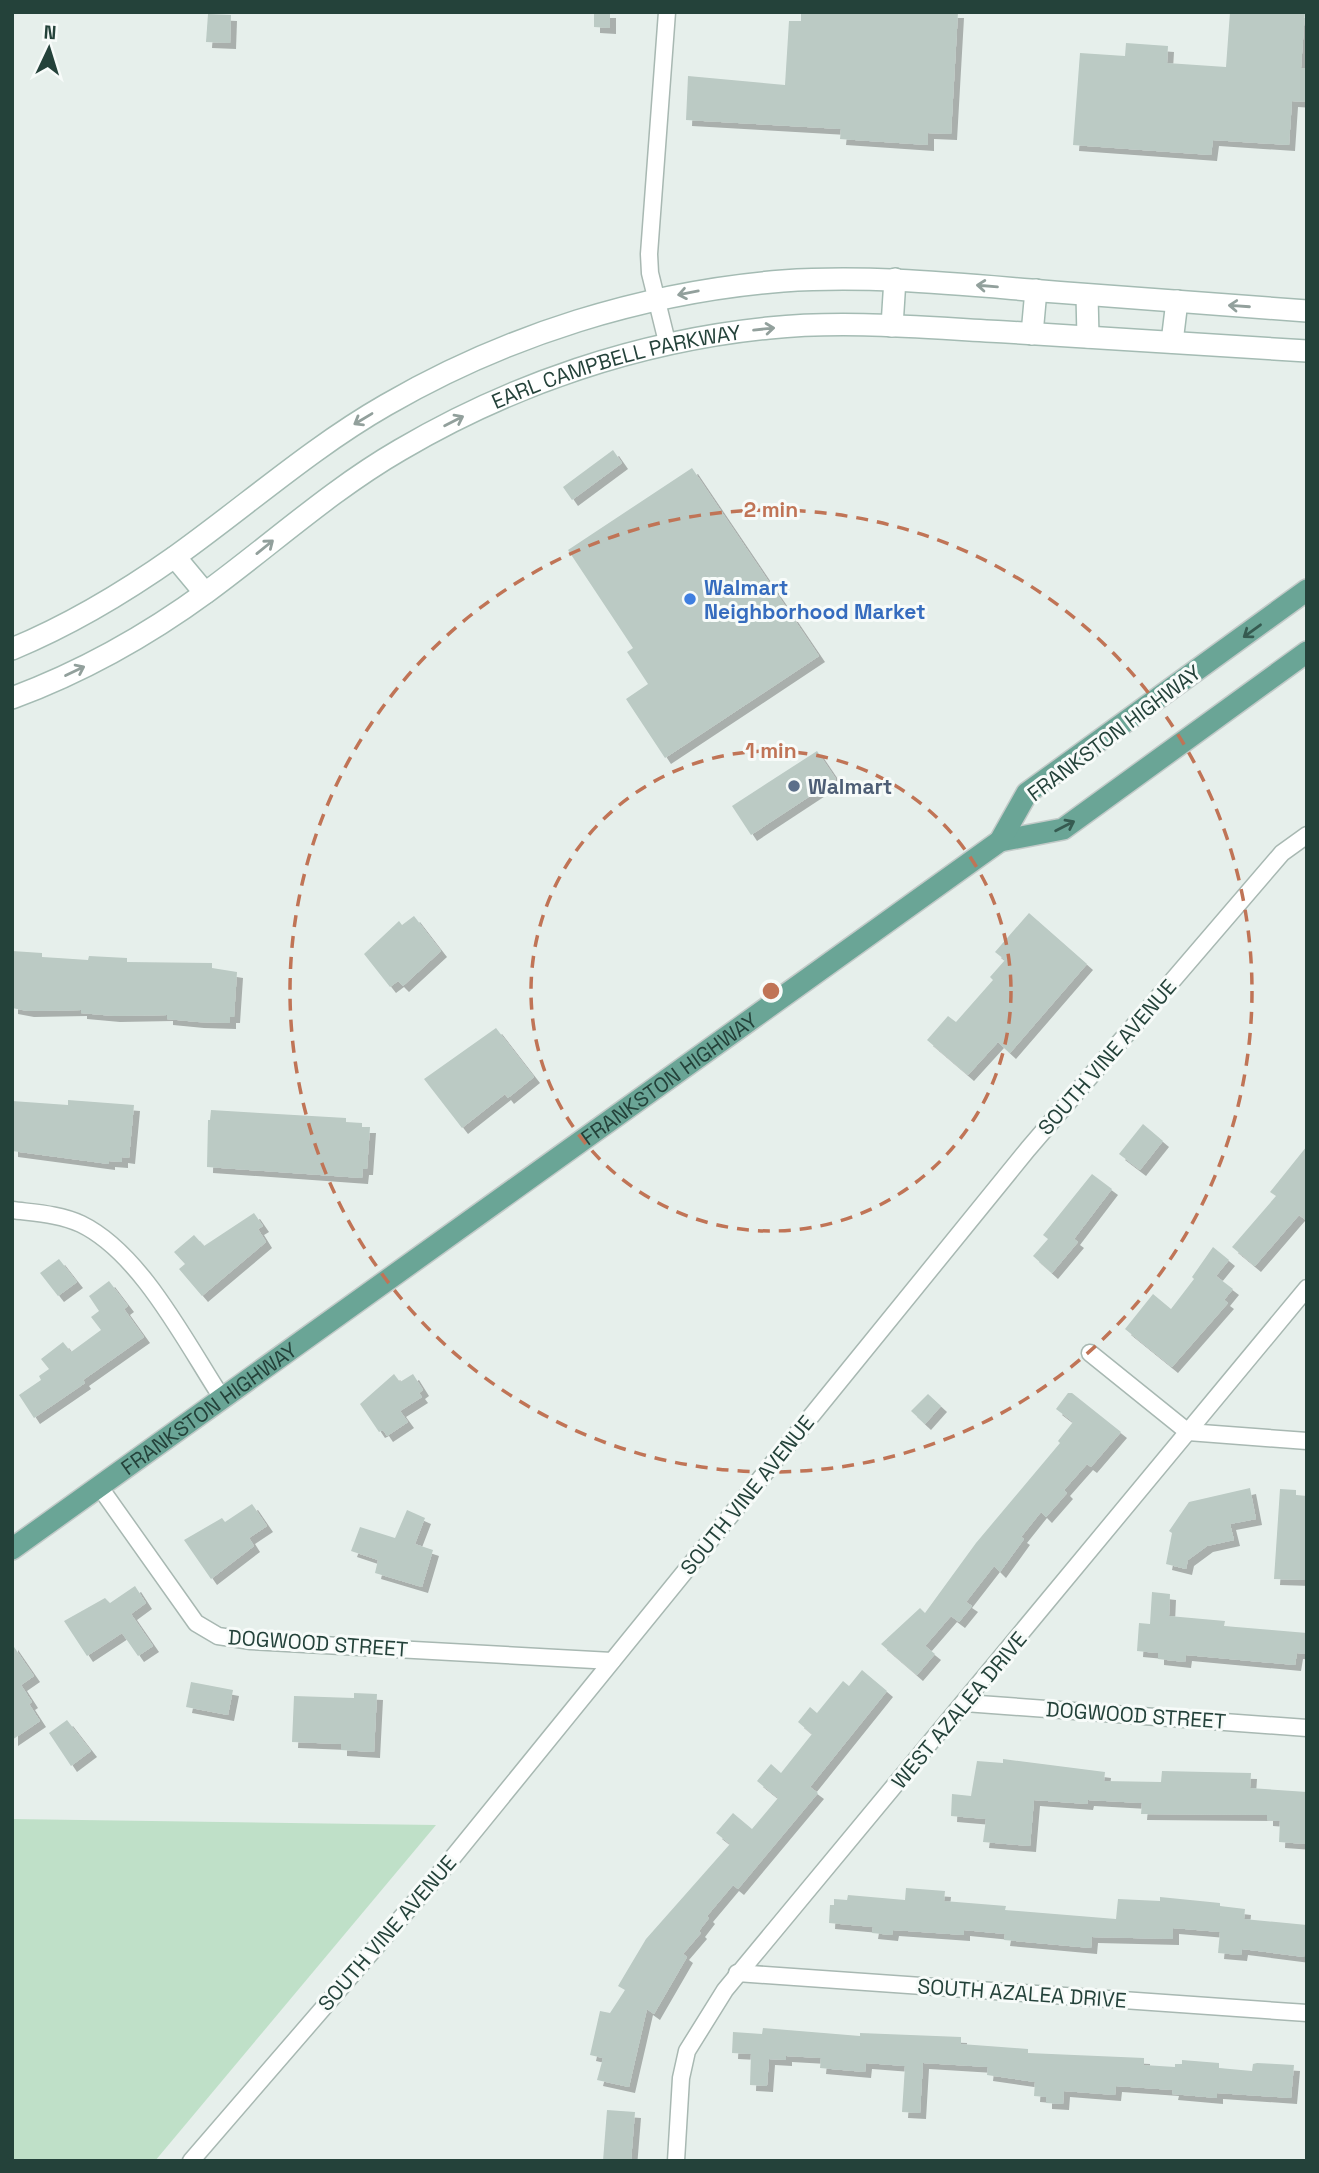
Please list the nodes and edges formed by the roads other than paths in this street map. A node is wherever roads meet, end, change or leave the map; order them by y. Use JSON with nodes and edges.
{"nodes":[{"id":1,"x":667,"y":12,"type":"edge"},
{"id":2,"x":895,"y":279,"type":"junction"},
{"id":3,"x":1036,"y":290,"type":"junction"},
{"id":4,"x":1087,"y":295,"type":"junction"},
{"id":5,"x":656,"y":299,"type":"junction"},
{"id":6,"x":1177,"y":301,"type":"junction"},
{"id":7,"x":1307,"y":311,"type":"edge"},
{"id":8,"x":892,"y":326,"type":"junction"},
{"id":9,"x":1032,"y":334,"type":"junction"},
{"id":10,"x":1087,"y":337,"type":"junction"},
{"id":11,"x":1172,"y":342,"type":"junction"},
{"id":12,"x":668,"y":346,"type":"junction"},
{"id":13,"x":1307,"y":351,"type":"edge"},
{"id":14,"x":176,"y":557,"type":"junction"},
{"id":15,"x":1307,"y":590,"type":"edge"},
{"id":16,"x":205,"y":593,"type":"junction"},
{"id":17,"x":12,"y":649,"type":"edge"},
{"id":18,"x":1307,"y":652,"type":"edge"},
{"id":19,"x":12,"y":698,"type":"edge"},
{"id":20,"x":1307,"y":835,"type":"edge"},
{"id":21,"x":1000,"y":841,"type":"junction"},
{"id":22,"x":12,"y":1210,"type":"edge"},
{"id":23,"x":1307,"y":1288,"type":"edge"},
{"id":24,"x":1090,"y":1353,"type":"dead end"},
{"id":25,"x":222,"y":1398,"type":"junction"},
{"id":26,"x":1188,"y":1432,"type":"junction"},
{"id":27,"x":1307,"y":1441,"type":"edge"},
{"id":28,"x":99,"y":1486,"type":"junction"},
{"id":29,"x":12,"y":1549,"type":"edge"},
{"id":30,"x":612,"y":1661,"type":"junction"},
{"id":31,"x":965,"y":1703,"type":"junction"},
{"id":32,"x":1307,"y":1728,"type":"edge"},
{"id":33,"x":737,"y":1973,"type":"junction"},
{"id":34,"x":1307,"y":2013,"type":"edge"},
{"id":35,"x":191,"y":2161,"type":"edge"},
{"id":36,"x":676,"y":2161,"type":"edge"}],
"edges":[{"from":1,"to":5,"type":"street"},
{"from":3,"to":2,"type":"main road","one_way":true},
{"from":2,"to":5,"type":"main road","one_way":true},
{"from":2,"to":8,"type":"main road"},
{"from":3,"to":4,"type":"main road"},
{"from":3,"to":9,"type":"main road"},
{"from":4,"to":6,"type":"main road"},
{"from":4,"to":10,"type":"main road"},
{"from":5,"to":12,"type":"street"},
{"from":5,"to":14,"type":"main road","one_way":true},
{"from":7,"to":6,"type":"main road","one_way":true},
{"from":6,"to":11,"type":"main road"},
{"from":8,"to":9,"type":"main road","name":"EARL CAMPBELL PARKWAY"},
{"from":12,"to":8,"type":"main road","name":"EARL CAMPBELL PARKWAY","one_way":true},
{"from":9,"to":10,"type":"main road","name":"EARL CAMPBELL PARKWAY"},
{"from":10,"to":11,"type":"main road","name":"EARL CAMPBELL PARKWAY"},
{"from":11,"to":13,"type":"main road","name":"EARL CAMPBELL PARKWAY"},
{"from":16,"to":12,"type":"main road","name":"EARL CAMPBELL PARKWAY","one_way":true},
{"from":14,"to":16,"type":"main road"},
{"from":14,"to":17,"type":"main road"},
{"from":15,"to":21,"type":"main road","name":"FRANKSTON HIGHWAY","one_way":true},
{"from":19,"to":16,"type":"main road","name":"EARL CAMPBELL PARKWAY","one_way":true},
{"from":21,"to":18,"type":"main road","one_way":true},
{"from":20,"to":30,"type":"street","name":"SOUTH VINE AVENUE"},
{"from":21,"to":25,"type":"main road","name":"FRANKSTON HIGHWAY"},
{"from":22,"to":25,"type":"street"},
{"from":23,"to":26,"type":"street","name":"WEST AZALEA DRIVE"},
{"from":24,"to":26,"type":"street"},
{"from":25,"to":28,"type":"main road","name":"FRANKSTON HIGHWAY"},
{"from":26,"to":27,"type":"street"},
{"from":26,"to":31,"type":"street","name":"WEST AZALEA DRIVE"},
{"from":28,"to":29,"type":"main road","name":"FRANKSTON HIGHWAY"},
{"from":28,"to":30,"type":"street","name":"DOGWOOD STREET"},
{"from":30,"to":35,"type":"street","name":"SOUTH VINE AVENUE"},
{"from":31,"to":32,"type":"street","name":"DOGWOOD STREET"},
{"from":31,"to":33,"type":"street","name":"WEST AZALEA DRIVE"},
{"from":33,"to":34,"type":"street","name":"SOUTH AZALEA DRIVE"},
{"from":33,"to":36,"type":"street","name":"WEST AZALEA DRIVE"}]}
